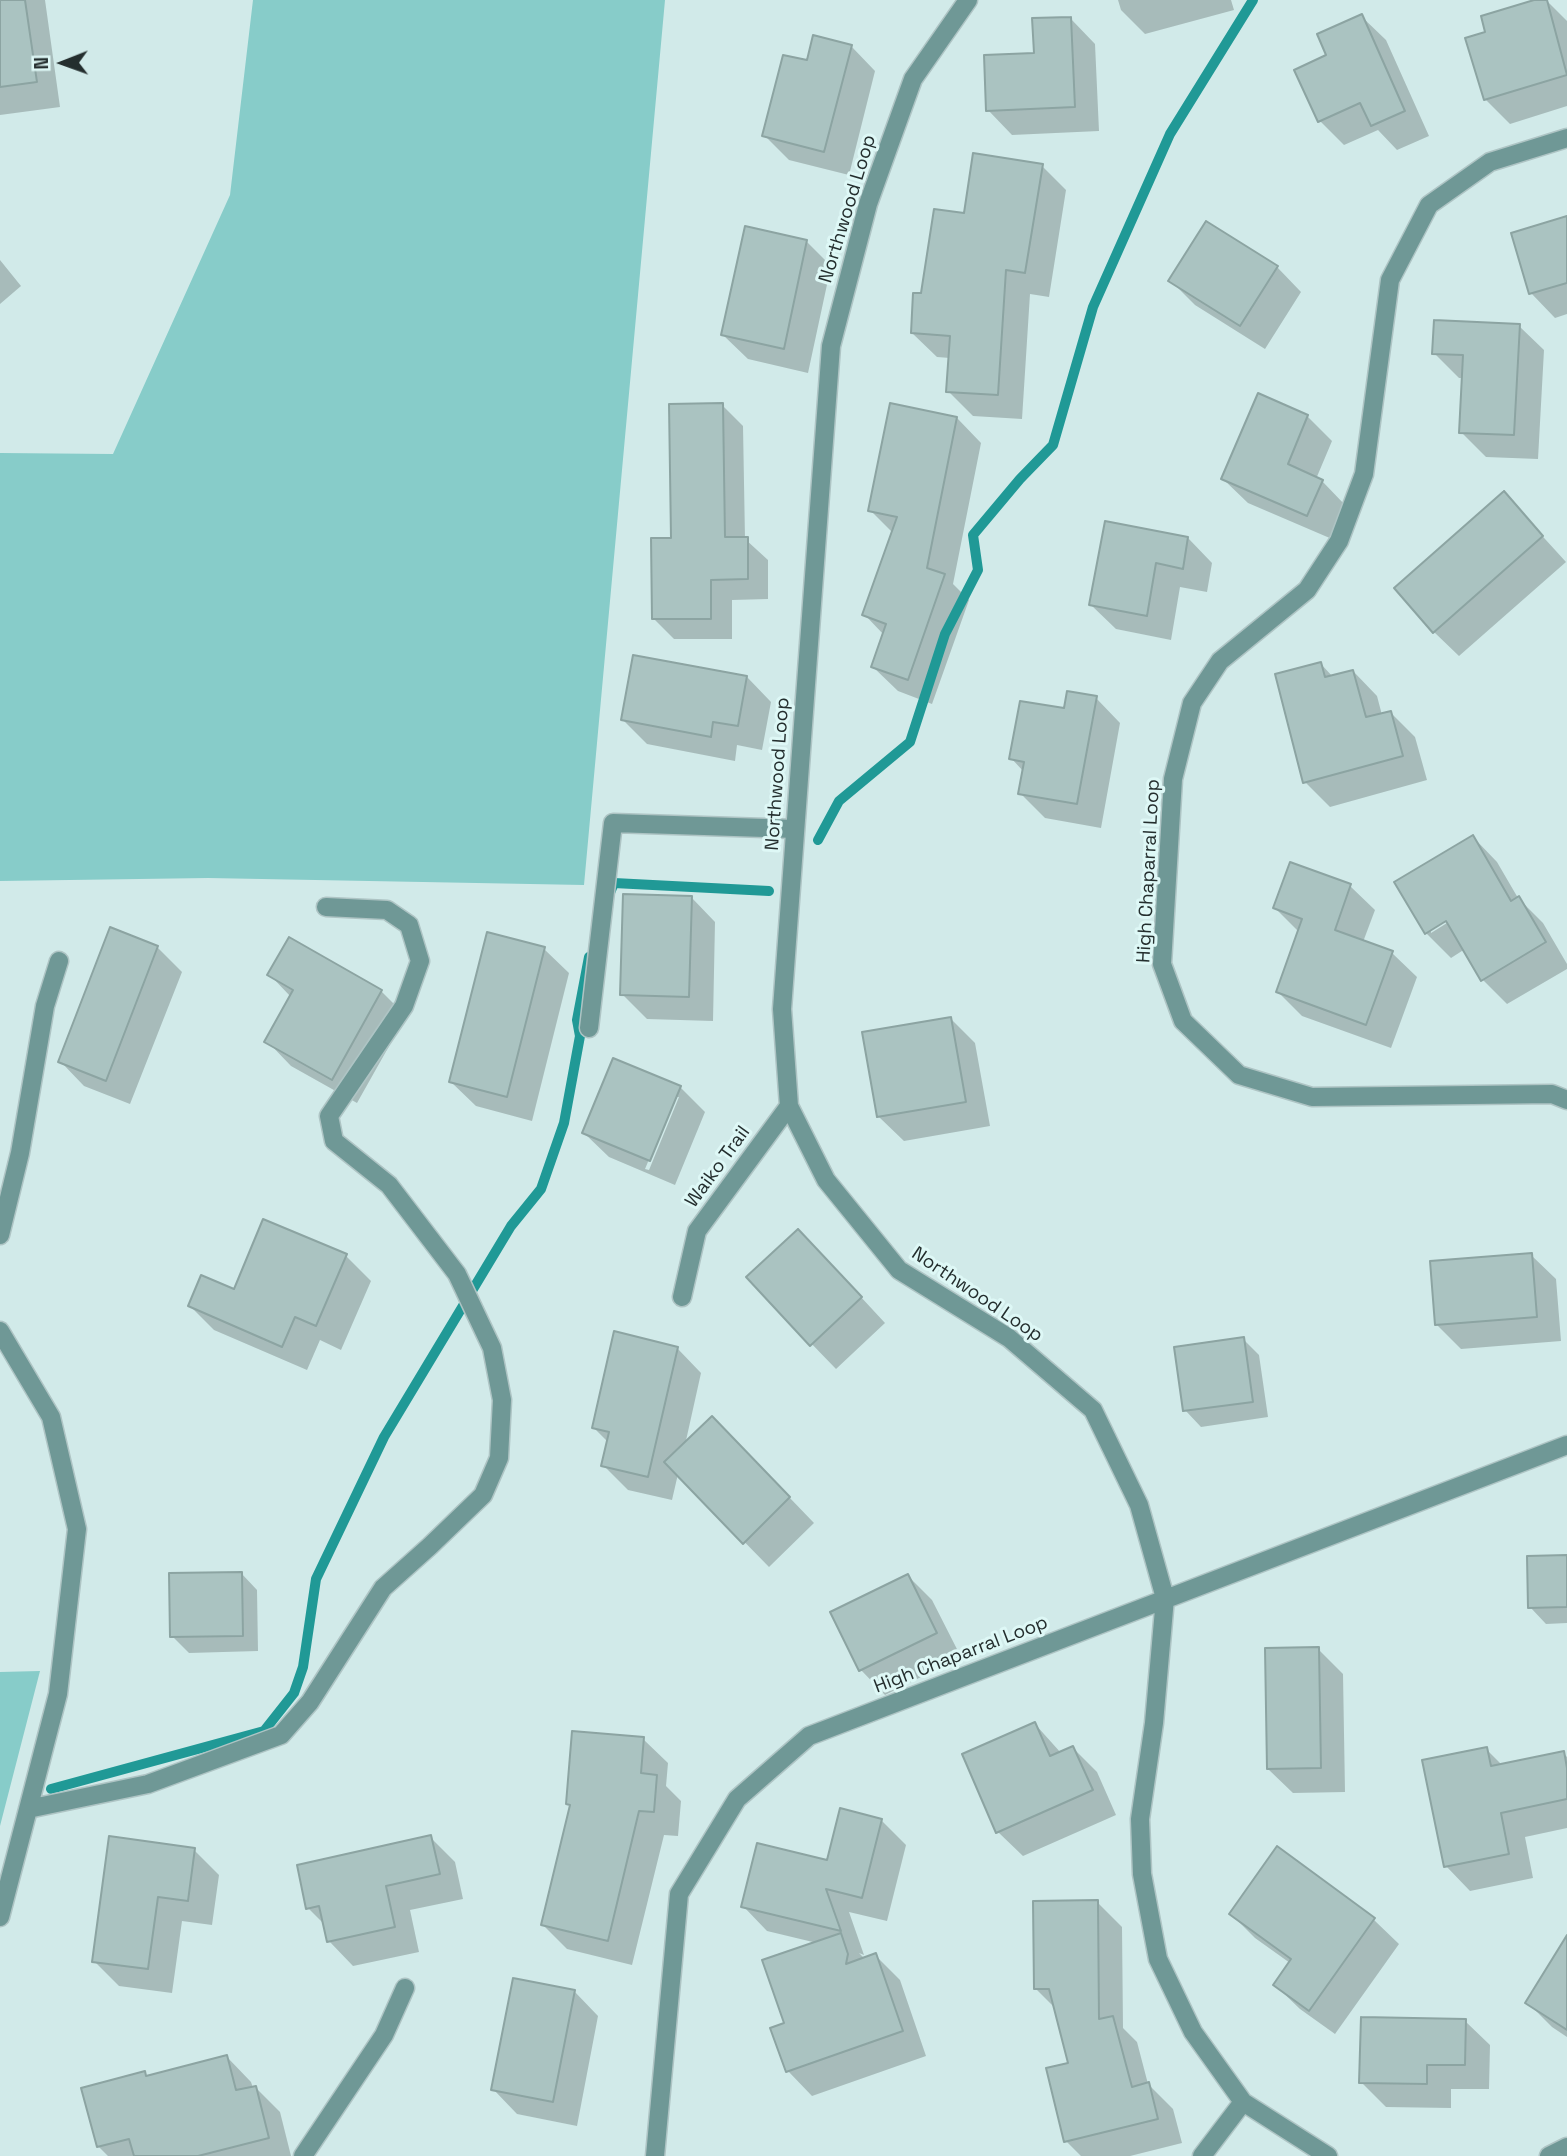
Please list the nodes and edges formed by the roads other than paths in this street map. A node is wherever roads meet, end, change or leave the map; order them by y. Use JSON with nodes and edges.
{"nodes":[{"id":1,"x":968,"y":0,"type":"edge"},
{"id":2,"x":1567,"y":138,"type":"edge"},
{"id":3,"x":795,"y":829,"type":"junction"},
{"id":4,"x":326,"y":907,"type":"dead end"},
{"id":5,"x":59,"y":961,"type":"dead end"},
{"id":6,"x":589,"y":1028,"type":"dead end"},
{"id":7,"x":1567,"y":1100,"type":"edge"},
{"id":8,"x":789,"y":1106,"type":"junction"},
{"id":9,"x":0,"y":1236,"type":"edge"},
{"id":10,"x":682,"y":1297,"type":"dead end"},
{"id":11,"x":3,"y":1342,"type":"edge"},
{"id":12,"x":1567,"y":1445,"type":"edge"},
{"id":13,"x":1165,"y":1598,"type":"junction"},
{"id":14,"x":28,"y":1809,"type":"junction"},
{"id":15,"x":0,"y":1917,"type":"edge"},
{"id":16,"x":405,"y":1987,"type":"dead end"},
{"id":17,"x":1243,"y":2102,"type":"junction"},
{"id":18,"x":1567,"y":2147,"type":"edge"},
{"id":19,"x":303,"y":2156,"type":"edge"},
{"id":20,"x":654,"y":2156,"type":"edge"},
{"id":21,"x":1202,"y":2156,"type":"edge"},
{"id":22,"x":1328,"y":2156,"type":"edge"},
{"id":23,"x":1549,"y":2156,"type":"edge"}],
"edges":[{"from":1,"to":3,"type":"street","name":"Northwood Loop"},
{"from":2,"to":7,"type":"street","name":"High Chaparral Loop"},
{"from":3,"to":6,"type":"street"},
{"from":3,"to":8,"type":"street","name":"Northwood Loop"},
{"from":4,"to":14,"type":"street"},
{"from":5,"to":9,"type":"street"},
{"from":8,"to":10,"type":"street","name":"Waiko Trail"},
{"from":8,"to":13,"type":"street","name":"Northwood Loop"},
{"from":11,"to":14,"type":"street"},
{"from":12,"to":13,"type":"street","name":"High Chaparral Loop"},
{"from":13,"to":17,"type":"street","name":"Northwood Loop"},
{"from":13,"to":20,"type":"street","name":"High Chaparral Loop"},
{"from":14,"to":15,"type":"street"},
{"from":16,"to":19,"type":"street"},
{"from":17,"to":21,"type":"street"},
{"from":17,"to":22,"type":"street","name":"Northwood Loop"},
{"from":18,"to":23,"type":"street"}]}
